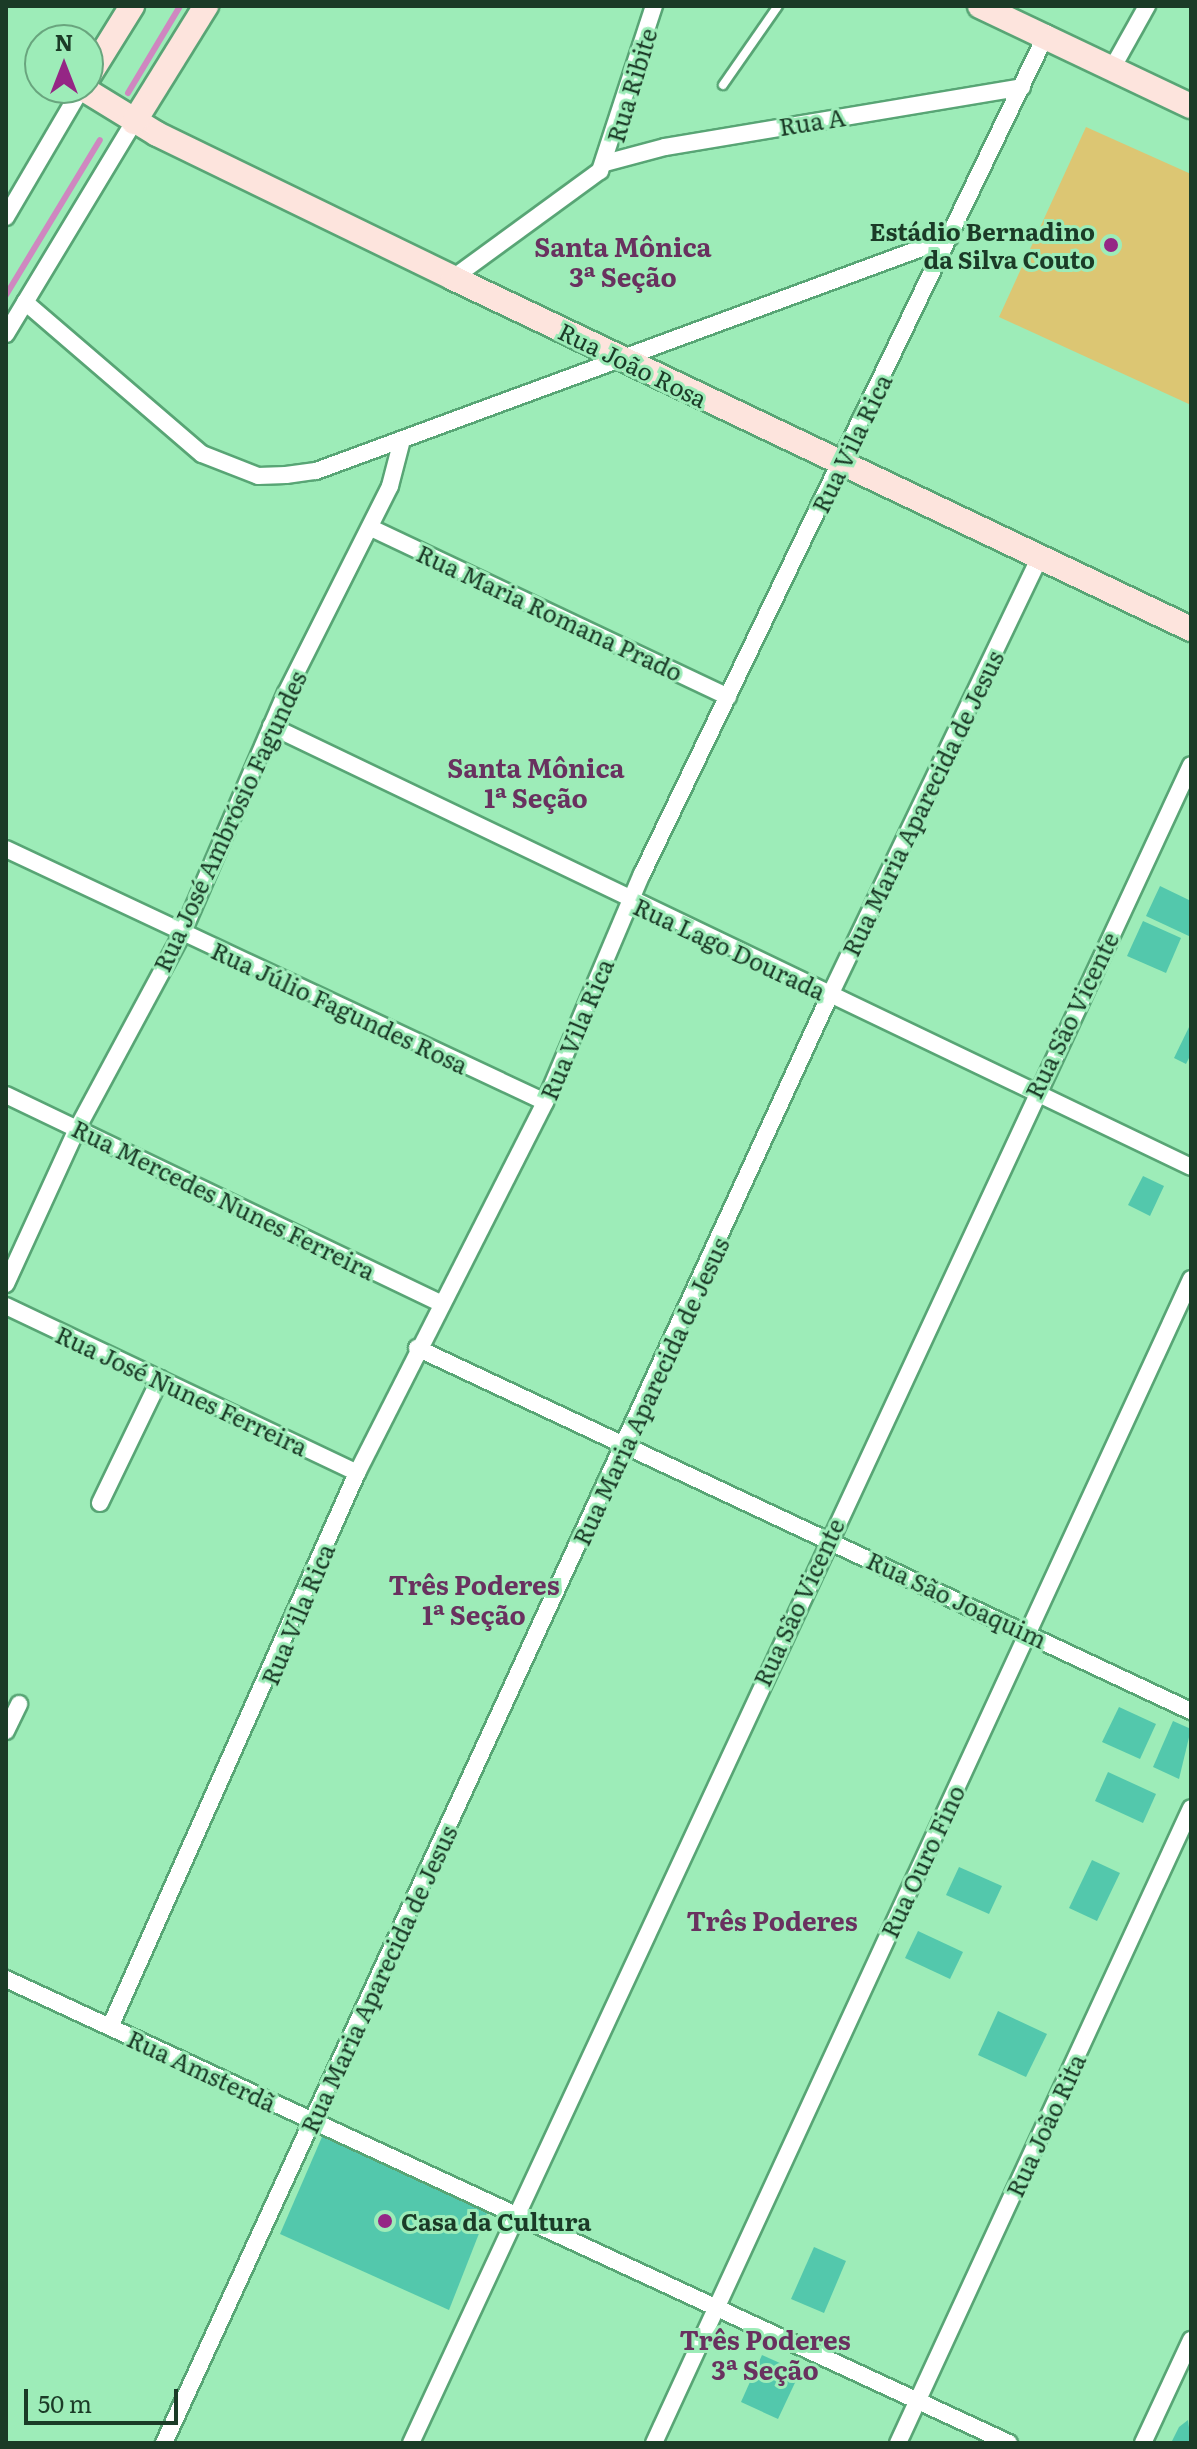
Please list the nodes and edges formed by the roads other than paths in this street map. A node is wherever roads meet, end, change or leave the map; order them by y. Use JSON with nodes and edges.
{"nodes":[{"id":1,"x":132,"y":6,"type":"edge"},
{"id":2,"x":206,"y":6,"type":"edge"},
{"id":3,"x":654,"y":6,"type":"edge"},
{"id":4,"x":778,"y":6,"type":"edge"},
{"id":5,"x":980,"y":6,"type":"edge"},
{"id":6,"x":1147,"y":6,"type":"edge"},
{"id":7,"x":1047,"y":33,"type":"junction"},
{"id":8,"x":104,"y":51,"type":"edge"},
{"id":9,"x":1114,"y":65,"type":"junction"},
{"id":10,"x":723,"y":85,"type":"dead end"},
{"id":11,"x":1022,"y":87,"type":"junction"},
{"id":12,"x":104,"y":100,"type":"edge"},
{"id":13,"x":72,"y":104,"type":"edge"},
{"id":14,"x":1191,"y":106,"type":"edge"},
{"id":15,"x":134,"y":122,"type":"junction"},
{"id":16,"x":605,"y":163,"type":"junction"},
{"id":17,"x":6,"y":217,"type":"edge"},
{"id":18,"x":949,"y":238,"type":"junction"},
{"id":19,"x":453,"y":278,"type":"junction"},
{"id":20,"x":25,"y":302,"type":"junction"},
{"id":21,"x":6,"y":334,"type":"edge"},
{"id":22,"x":623,"y":358,"type":"junction"},
{"id":23,"x":402,"y":440,"type":"junction"},
{"id":24,"x":841,"y":465,"type":"junction"},
{"id":25,"x":371,"y":528,"type":"junction"},
{"id":26,"x":1039,"y":559,"type":"junction"},
{"id":27,"x":1191,"y":629,"type":"edge"},
{"id":28,"x":728,"y":697,"type":"junction"},
{"id":29,"x":271,"y":726,"type":"junction"},
{"id":30,"x":1191,"y":765,"type":"edge"},
{"id":31,"x":6,"y":849,"type":"edge"},
{"id":32,"x":630,"y":901,"type":"junction"},
{"id":33,"x":182,"y":934,"type":"junction"},
{"id":34,"x":830,"y":995,"type":"junction"},
{"id":35,"x":1034,"y":1092,"type":"junction"},
{"id":36,"x":6,"y":1095,"type":"edge"},
{"id":37,"x":545,"y":1102,"type":"junction"},
{"id":38,"x":77,"y":1129,"type":"junction"},
{"id":39,"x":1191,"y":1167,"type":"edge"},
{"id":40,"x":1191,"y":1279,"type":"edge"},
{"id":41,"x":6,"y":1284,"type":"edge"},
{"id":42,"x":441,"y":1303,"type":"junction"},
{"id":43,"x":6,"y":1306,"type":"edge"},
{"id":44,"x":417,"y":1348,"type":"junction"},
{"id":45,"x":160,"y":1379,"type":"junction"},
{"id":46,"x":625,"y":1444,"type":"junction"},
{"id":47,"x":357,"y":1473,"type":"junction"},
{"id":48,"x":100,"y":1503,"type":"dead end"},
{"id":49,"x":828,"y":1538,"type":"junction"},
{"id":50,"x":1028,"y":1632,"type":"junction"},
{"id":51,"x":19,"y":1704,"type":"dead end"},
{"id":52,"x":1191,"y":1711,"type":"edge"},
{"id":53,"x":6,"y":1731,"type":"edge"},
{"id":54,"x":1191,"y":1808,"type":"edge"},
{"id":55,"x":6,"y":1979,"type":"edge"},
{"id":56,"x":110,"y":2027,"type":"junction"},
{"id":57,"x":313,"y":2121,"type":"junction"},
{"id":58,"x":515,"y":2215,"type":"junction"},
{"id":59,"x":716,"y":2307,"type":"junction"},
{"id":60,"x":1191,"y":2340,"type":"edge"},
{"id":61,"x":917,"y":2401,"type":"junction"},
{"id":62,"x":164,"y":2443,"type":"edge"},
{"id":63,"x":411,"y":2443,"type":"edge"},
{"id":64,"x":654,"y":2443,"type":"edge"},
{"id":65,"x":898,"y":2443,"type":"edge"},
{"id":66,"x":1009,"y":2443,"type":"edge"},
{"id":67,"x":1143,"y":2443,"type":"edge"}],
"edges":[{"from":1,"to":8,"type":"main road"},
{"from":2,"to":15,"type":"main road"},
{"from":3,"to":16,"type":"street","name":"Rua Ribite"},
{"from":4,"to":10,"type":"lane"},
{"from":5,"to":7,"type":"main road"},
{"from":6,"to":9,"type":"street"},
{"from":7,"to":9,"type":"main road"},
{"from":7,"to":11,"type":"street","name":"Rua Vila Rica"},
{"from":9,"to":14,"type":"main road"},
{"from":11,"to":16,"type":"street","name":"Rua A"},
{"from":11,"to":18,"type":"street","name":"Rua Vila Rica"},
{"from":12,"to":15,"type":"main road","name":"Rua João Rosa"},
{"from":13,"to":17,"type":"street"},
{"from":15,"to":19,"type":"main road","name":"Rua João Rosa"},
{"from":15,"to":20,"type":"street"},
{"from":16,"to":19,"type":"street","name":"Rua Ribite"},
{"from":18,"to":22,"type":"street"},
{"from":18,"to":24,"type":"street","name":"Rua Vila Rica"},
{"from":19,"to":22,"type":"main road","name":"Rua João Rosa"},
{"from":20,"to":21,"type":"street"},
{"from":20,"to":23,"type":"street"},
{"from":22,"to":23,"type":"street"},
{"from":22,"to":24,"type":"main road","name":"Rua João Rosa"},
{"from":23,"to":25,"type":"street","name":"Rua José Ambrósio Fagundes"},
{"from":24,"to":26,"type":"main road","name":"Rua João Rosa"},
{"from":24,"to":28,"type":"street","name":"Rua Vila Rica"},
{"from":25,"to":28,"type":"street","name":"Rua Maria Romana Prado"},
{"from":25,"to":29,"type":"street","name":"Rua José Ambrósio Fagundes"},
{"from":26,"to":27,"type":"main road","name":"Rua João Rosa"},
{"from":26,"to":34,"type":"street","name":"Rua Maria Aparecida de Jesus"},
{"from":28,"to":32,"type":"street","name":"Rua Vila Rica"},
{"from":29,"to":32,"type":"street","name":"Rua Lago Dourada"},
{"from":29,"to":33,"type":"street","name":"Rua José Ambrósio Fagundes"},
{"from":30,"to":35,"type":"street","name":"Rua São Vicente"},
{"from":31,"to":33,"type":"street","name":"Rua Júlio Fagundes Rosa"},
{"from":32,"to":34,"type":"street","name":"Rua Lago Dourada"},
{"from":32,"to":37,"type":"street","name":"Rua Vila Rica"},
{"from":33,"to":37,"type":"street","name":"Rua Júlio Fagundes Rosa"},
{"from":33,"to":38,"type":"street","name":"Rua José Ambrósio Fagundes"},
{"from":34,"to":35,"type":"street","name":"Rua Lago Dourada"},
{"from":34,"to":46,"type":"street","name":"Rua Maria Aparecida de Jesus"},
{"from":35,"to":39,"type":"street","name":"Rua Lago Dourada"},
{"from":35,"to":49,"type":"street","name":"Rua São Vicente"},
{"from":36,"to":38,"type":"street","name":"Rua Mercedes Nunes Ferreira"},
{"from":37,"to":42,"type":"street","name":"Rua Vila Rica"},
{"from":38,"to":41,"type":"street","name":"Rua José Ambrósio Fagundes"},
{"from":38,"to":42,"type":"street","name":"Rua Mercedes Nunes Ferreira"},
{"from":40,"to":50,"type":"street","name":"Rua Ouro Fino"},
{"from":42,"to":44,"type":"street","name":"Rua Vila Rica"},
{"from":43,"to":45,"type":"street","name":"Rua José Nunes Ferreira"},
{"from":44,"to":46,"type":"street","name":"Rua São Joaquim"},
{"from":44,"to":47,"type":"street","name":"Rua Vila Rica"},
{"from":45,"to":47,"type":"street","name":"Rua José Nunes Ferreira"},
{"from":45,"to":48,"type":"street"},
{"from":46,"to":49,"type":"street","name":"Rua São Joaquim"},
{"from":46,"to":57,"type":"street","name":"Rua Maria Aparecida de Jesus"},
{"from":47,"to":56,"type":"street","name":"Rua Vila Rica"},
{"from":49,"to":50,"type":"street","name":"Rua São Joaquim"},
{"from":49,"to":58,"type":"street","name":"Rua São Vicente"},
{"from":50,"to":52,"type":"street","name":"Rua São Joaquim"},
{"from":50,"to":59,"type":"street","name":"Rua Ouro Fino"},
{"from":51,"to":53,"type":"street"},
{"from":54,"to":61,"type":"street","name":"Rua João Rita"},
{"from":55,"to":56,"type":"street","name":"Rua Amsterdã"},
{"from":56,"to":57,"type":"street","name":"Rua Amsterdã"},
{"from":57,"to":58,"type":"street","name":"Rua Amsterdã"},
{"from":57,"to":62,"type":"street","name":"Rua Maria Aparecida de Jesus"},
{"from":58,"to":59,"type":"street","name":"Rua Amsterdã"},
{"from":58,"to":63,"type":"street","name":"Rua São Vicente"},
{"from":59,"to":61,"type":"street","name":"Rua Amsterdã"},
{"from":59,"to":64,"type":"street","name":"Rua Ouro Fino"},
{"from":60,"to":67,"type":"street"},
{"from":61,"to":65,"type":"street","name":"Rua João Rita"},
{"from":61,"to":66,"type":"street","name":"Rua Amsterdã"}]}
